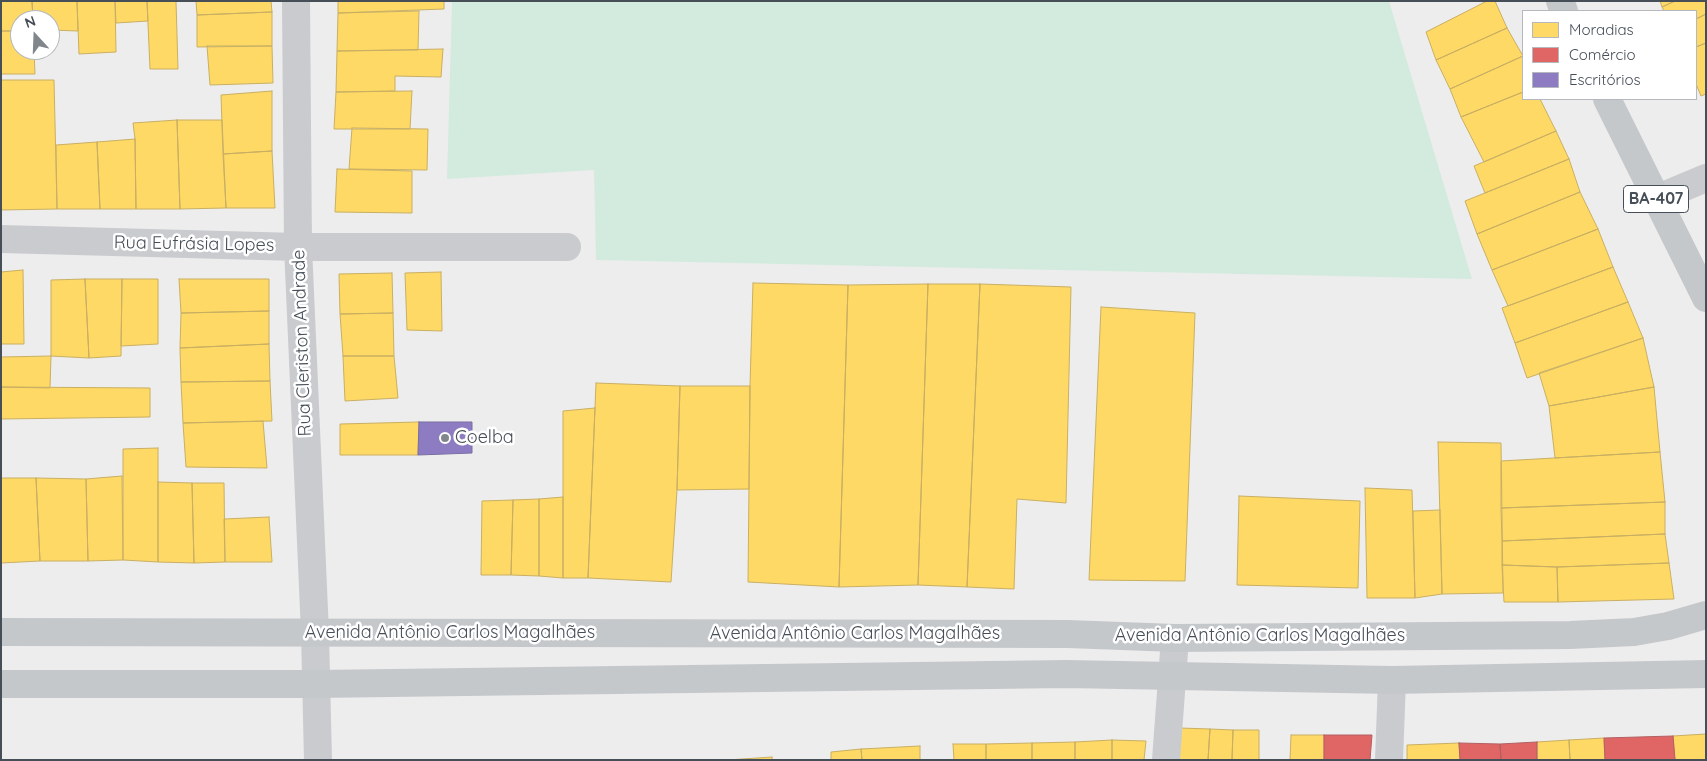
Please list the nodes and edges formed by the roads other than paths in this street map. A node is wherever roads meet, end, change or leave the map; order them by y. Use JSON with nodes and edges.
{"nodes":[{"id":1,"x":296,"y":1,"type":"edge"},
{"id":2,"x":1607,"y":100,"type":"edge"},
{"id":3,"x":1706,"y":178,"type":"edge"},
{"id":4,"x":1656,"y":199,"type":"junction"},
{"id":5,"x":1,"y":240,"type":"edge"},
{"id":6,"x":298,"y":247,"type":"junction"},
{"id":7,"x":567,"y":247,"type":"dead end"},
{"id":8,"x":1706,"y":298,"type":"edge"},
{"id":9,"x":1706,"y":615,"type":"edge"},
{"id":10,"x":1,"y":632,"type":"edge"},
{"id":11,"x":315,"y":633,"type":"junction"},
{"id":12,"x":1068,"y":634,"type":"junction"},
{"id":13,"x":1175,"y":638,"type":"junction"},
{"id":14,"x":1066,"y":674,"type":"junction"},
{"id":15,"x":1706,"y":674,"type":"edge"},
{"id":16,"x":1172,"y":677,"type":"junction"},
{"id":17,"x":1392,"y":680,"type":"junction"},
{"id":18,"x":1,"y":684,"type":"edge"},
{"id":19,"x":316,"y":684,"type":"junction"},
{"id":20,"x":318,"y":760,"type":"edge"},
{"id":21,"x":1166,"y":760,"type":"edge"},
{"id":22,"x":1389,"y":760,"type":"edge"}],
"edges":[{"from":1,"to":6,"type":"street","name":"Rua Cleriston Andrade"},
{"from":2,"to":4,"type":"main road","number":"BA-407"},
{"from":3,"to":4,"type":"street"},
{"from":4,"to":8,"type":"main road","number":"BA-407"},
{"from":5,"to":6,"type":"street","name":"Rua Eufrásia Lopes"},
{"from":6,"to":7,"type":"street","name":"Rua Eufrásia Lopes"},
{"from":6,"to":11,"type":"street","name":"Rua Cleriston Andrade"},
{"from":9,"to":13,"type":"main road","name":"Avenida Antônio Carlos Magalhães"},
{"from":10,"to":11,"type":"main road","name":"Avenida Antônio Carlos Magalhães"},
{"from":11,"to":12,"type":"main road","name":"Avenida Antônio Carlos Magalhães"},
{"from":11,"to":19,"type":"street","name":"Rua Cleriston Andrade"},
{"from":12,"to":13,"type":"main road","name":"Avenida Antônio Carlos Magalhães"},
{"from":12,"to":14,"type":"main road"},
{"from":13,"to":16,"type":"street"},
{"from":14,"to":16,"type":"main road"},
{"from":14,"to":19,"type":"main road"},
{"from":15,"to":17,"type":"main road"},
{"from":16,"to":17,"type":"main road"},
{"from":16,"to":21,"type":"street"},
{"from":17,"to":22,"type":"street"},
{"from":18,"to":19,"type":"main road"},
{"from":19,"to":20,"type":"street","name":"Rua Cleriston Andrade"}]}
